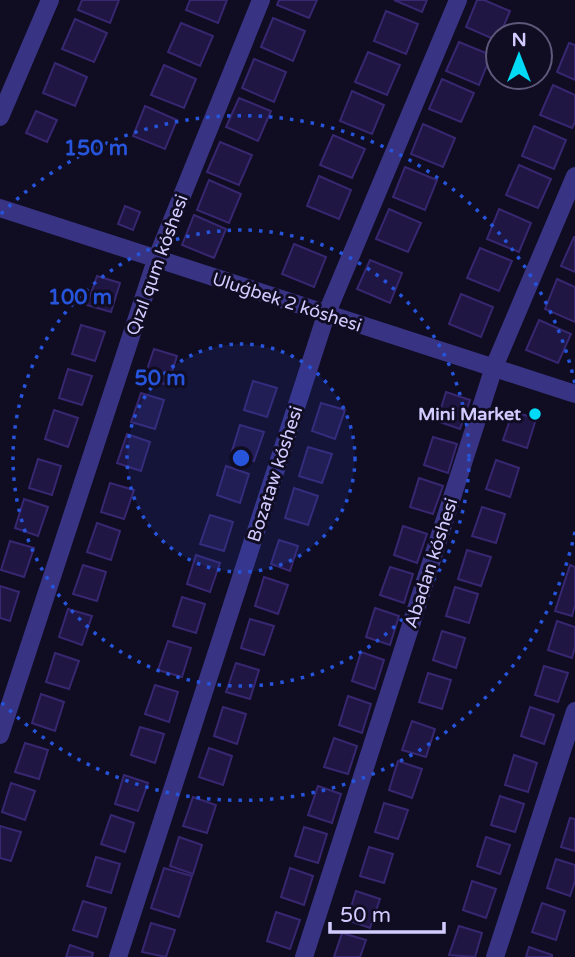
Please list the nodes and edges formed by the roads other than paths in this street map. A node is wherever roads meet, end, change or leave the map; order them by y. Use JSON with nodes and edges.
{"nodes":[{"id":1,"x":50,"y":0,"type":"edge"},
{"id":2,"x":261,"y":0,"type":"edge"},
{"id":3,"x":458,"y":0,"type":"edge"},
{"id":4,"x":0,"y":117,"type":"edge"},
{"id":5,"x":575,"y":176,"type":"edge"},
{"id":6,"x":0,"y":208,"type":"edge"},
{"id":7,"x":156,"y":260,"type":"junction"},
{"id":8,"x":326,"y":314,"type":"junction"},
{"id":9,"x":494,"y":368,"type":"junction"},
{"id":10,"x":575,"y":394,"type":"edge"},
{"id":11,"x":575,"y":711,"type":"edge"},
{"id":12,"x":0,"y":734,"type":"edge"},
{"id":13,"x":118,"y":957,"type":"edge"},
{"id":14,"x":304,"y":957,"type":"edge"},
{"id":15,"x":495,"y":957,"type":"edge"}],
"edges":[{"from":1,"to":4,"type":"street"},
{"from":2,"to":7,"type":"street","name":"Qızıl qum kóshesi"},
{"from":3,"to":8,"type":"street","name":"Bozataw kóshesi"},
{"from":5,"to":9,"type":"street","name":"Abadan kóshesi"},
{"from":6,"to":7,"type":"street","name":"Uluǵbek 2 kóshesi"},
{"from":7,"to":8,"type":"street","name":"Uluǵbek 2 kóshesi"},
{"from":7,"to":12,"type":"street","name":"Qızıl qum kóshesi"},
{"from":8,"to":9,"type":"street","name":"Uluǵbek 2 kóshesi"},
{"from":8,"to":13,"type":"street","name":"Bozataw kóshesi"},
{"from":9,"to":10,"type":"street","name":"Uluǵbek 2 kóshesi"},
{"from":9,"to":14,"type":"street","name":"Abadan kóshesi"},
{"from":11,"to":15,"type":"street"}]}
